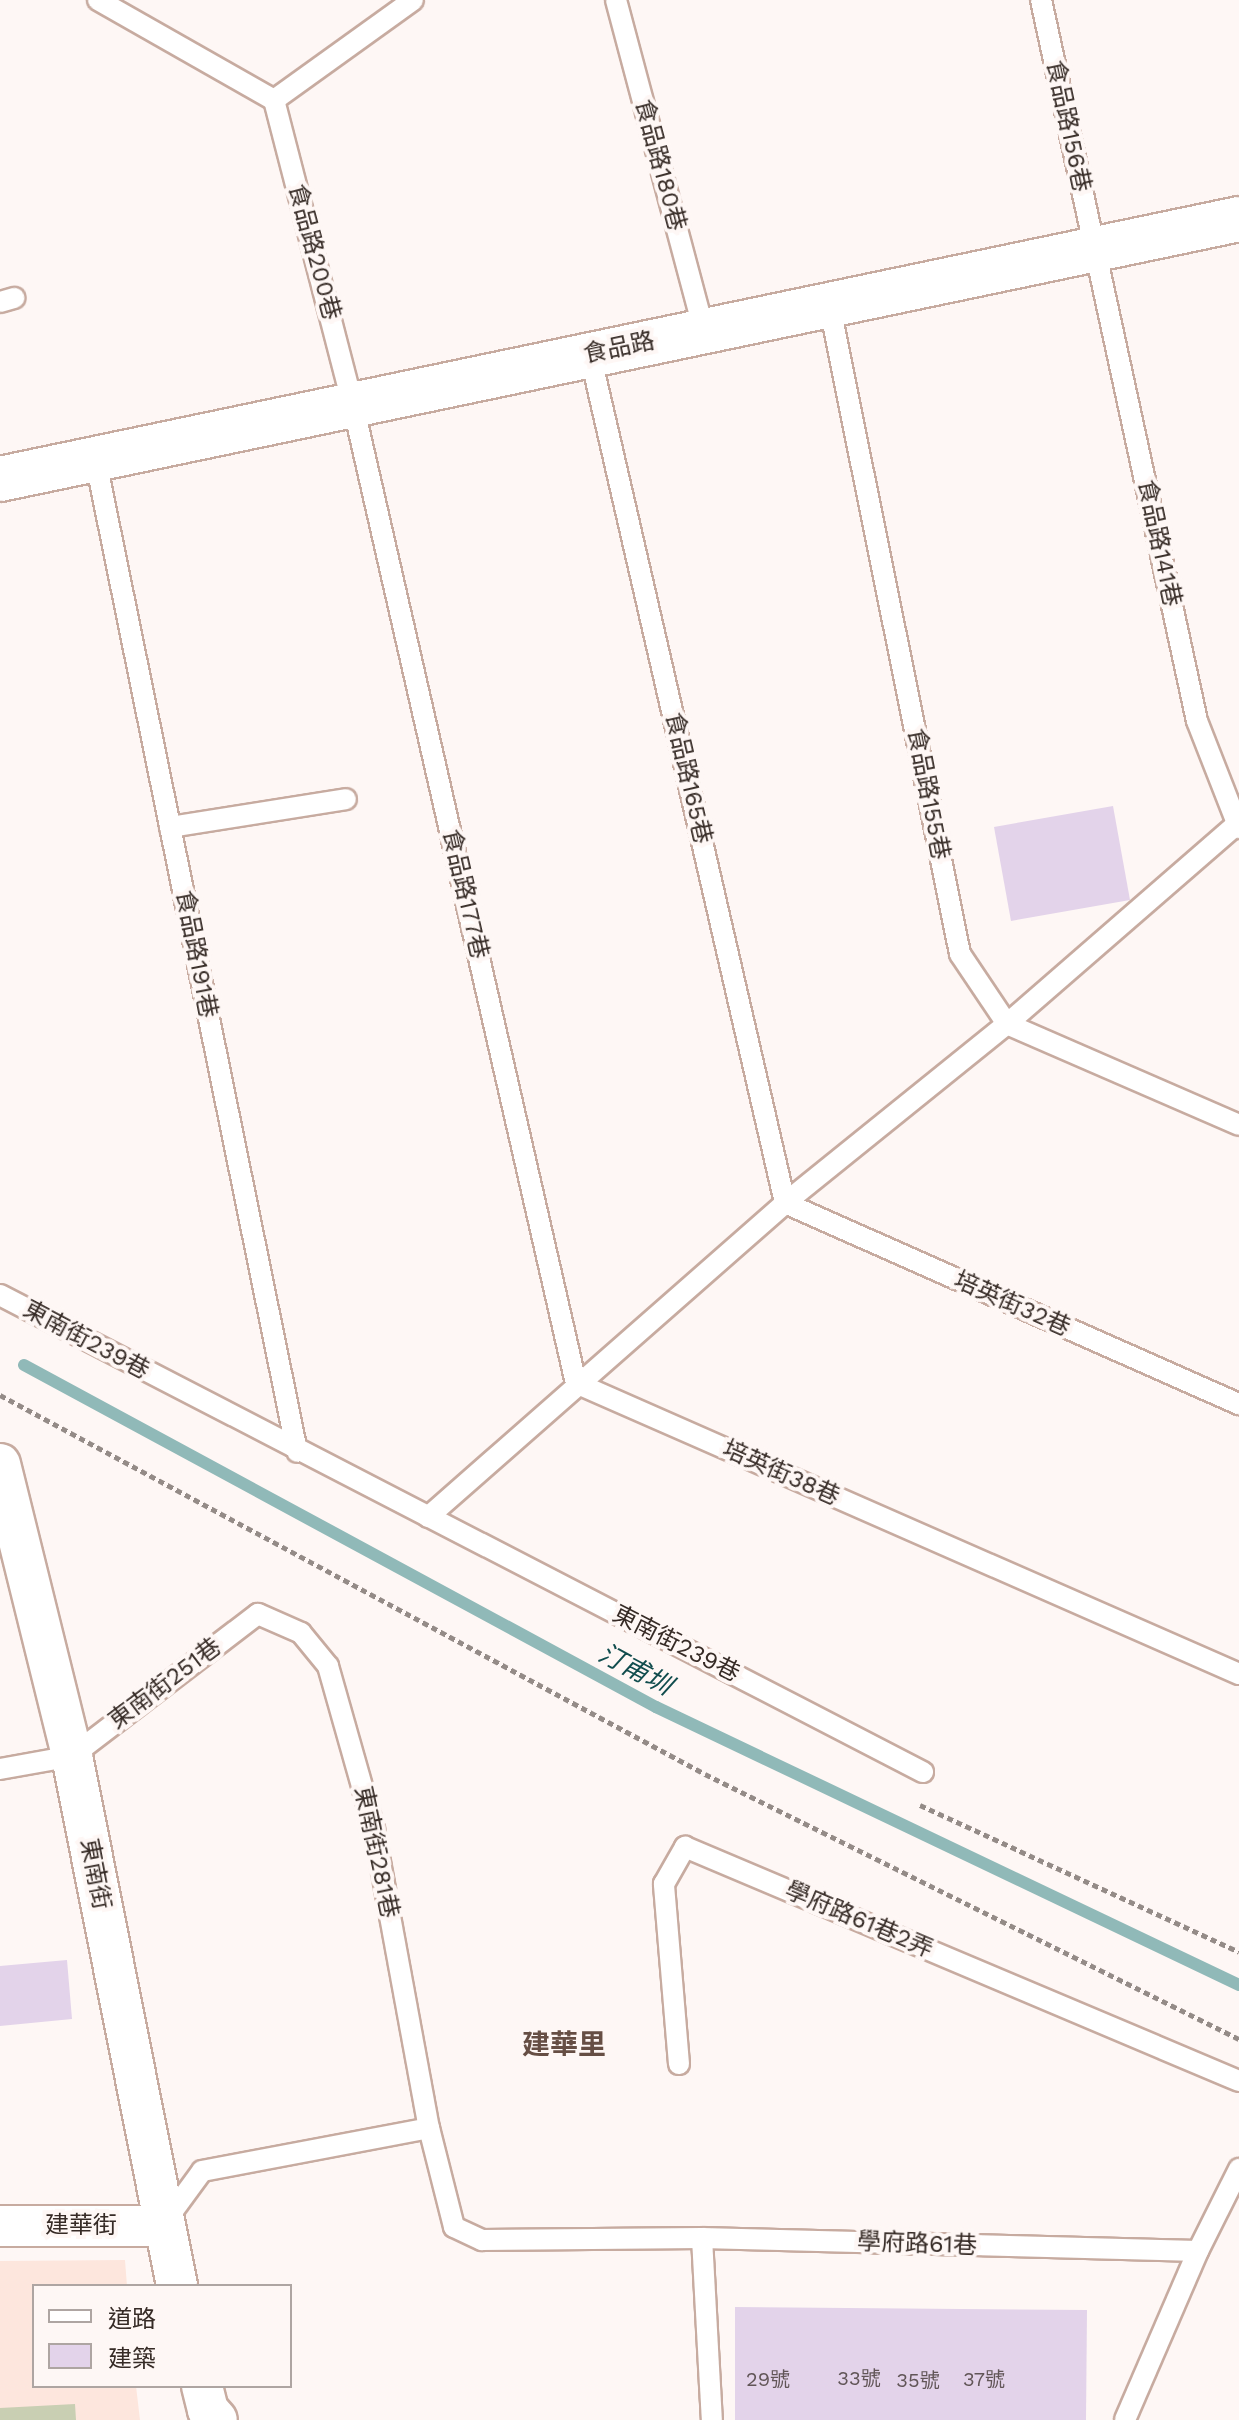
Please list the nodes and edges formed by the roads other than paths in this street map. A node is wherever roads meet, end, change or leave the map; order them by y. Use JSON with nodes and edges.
{"nodes":[{"id":1,"x":98,"y":0,"type":"edge"},
{"id":2,"x":413,"y":0,"type":"edge"},
{"id":3,"x":616,"y":0,"type":"edge"},
{"id":4,"x":1041,"y":0,"type":"edge"},
{"id":5,"x":274,"y":100,"type":"junction"},
{"id":6,"x":1239,"y":219,"type":"edge"},
{"id":7,"x":1096,"y":251,"type":"junction"},
{"id":8,"x":829,"y":303,"type":"junction"},
{"id":9,"x":704,"y":330,"type":"junction"},
{"id":10,"x":590,"y":354,"type":"junction"},
{"id":11,"x":353,"y":405,"type":"junction"},
{"id":12,"x":95,"y":457,"type":"junction"},
{"id":13,"x":0,"y":479,"type":"edge"},
{"id":14,"x":346,"y":799,"type":"dead end"},
{"id":15,"x":1237,"y":825,"type":"edge"},
{"id":16,"x":170,"y":827,"type":"junction"},
{"id":17,"x":1007,"y":1024,"type":"junction"},
{"id":18,"x":1239,"y":1125,"type":"edge"},
{"id":19,"x":785,"y":1203,"type":"junction"},
{"id":20,"x":0,"y":1295,"type":"edge"},
{"id":21,"x":576,"y":1383,"type":"junction"},
{"id":22,"x":1239,"y":1404,"type":"edge"},
{"id":23,"x":297,"y":1452,"type":"junction"},
{"id":24,"x":0,"y":1464,"type":"edge"},
{"id":25,"x":428,"y":1517,"type":"junction"},
{"id":26,"x":258,"y":1614,"type":"joint"},
{"id":27,"x":1239,"y":1674,"type":"edge"},
{"id":28,"x":72,"y":1756,"type":"junction"},
{"id":29,"x":0,"y":1769,"type":"edge"},
{"id":30,"x":923,"y":1772,"type":"dead end"},
{"id":31,"x":679,"y":2064,"type":"dead end"},
{"id":32,"x":1239,"y":2081,"type":"edge"},
{"id":33,"x":429,"y":2128,"type":"junction"},
{"id":34,"x":1239,"y":2169,"type":"edge"},
{"id":35,"x":0,"y":2226,"type":"edge"},
{"id":36,"x":162,"y":2226,"type":"junction"},
{"id":37,"x":454,"y":2227,"type":"joint"},
{"id":38,"x":702,"y":2238,"type":"junction"},
{"id":39,"x":1198,"y":2251,"type":"junction"},
{"id":40,"x":176,"y":2284,"type":"edge"},
{"id":41,"x":712,"y":2420,"type":"edge"},
{"id":42,"x":1125,"y":2420,"type":"edge"}],
"edges":[{"from":1,"to":5,"type":"lane"},
{"from":2,"to":5,"type":"lane"},
{"from":3,"to":9,"type":"lane","name":"食品路180巷"},
{"from":4,"to":7,"type":"lane","name":"食品路156巷"},
{"from":5,"to":11,"type":"lane","name":"食品路200巷"},
{"from":6,"to":7,"type":"street","name":"食品路"},
{"from":7,"to":8,"type":"street","name":"食品路"},
{"from":7,"to":15,"type":"lane","name":"食品路141巷"},
{"from":8,"to":9,"type":"street","name":"食品路"},
{"from":8,"to":17,"type":"lane","name":"食品路155巷"},
{"from":9,"to":10,"type":"street","name":"食品路"},
{"from":10,"to":11,"type":"street","name":"食品路"},
{"from":10,"to":19,"type":"lane","name":"食品路165巷"},
{"from":11,"to":12,"type":"street","name":"食品路"},
{"from":11,"to":21,"type":"lane","name":"食品路177巷"},
{"from":12,"to":13,"type":"street","name":"食品路"},
{"from":12,"to":16,"type":"lane","name":"食品路191巷"},
{"from":14,"to":16,"type":"lane"},
{"from":15,"to":17,"type":"lane"},
{"from":16,"to":23,"type":"lane","name":"食品路191巷"},
{"from":17,"to":18,"type":"lane"},
{"from":17,"to":19,"type":"lane"},
{"from":19,"to":21,"type":"lane"},
{"from":19,"to":22,"type":"lane","name":"培英街32巷"},
{"from":20,"to":23,"type":"lane","name":"東南街239巷"},
{"from":21,"to":25,"type":"lane"},
{"from":21,"to":27,"type":"lane","name":"培英街38巷"},
{"from":23,"to":25,"type":"lane","name":"東南街239巷"},
{"from":24,"to":28,"type":"street","name":"東南街"},
{"from":25,"to":30,"type":"lane","name":"東南街239巷"},
{"from":26,"to":28,"type":"lane","name":"東南街251巷"},
{"from":26,"to":33,"type":"lane","name":"東南街281巷"},
{"from":28,"to":29,"type":"lane"},
{"from":28,"to":36,"type":"street","name":"東南街"},
{"from":31,"to":32,"type":"lane","name":"學府路61巷2弄"},
{"from":33,"to":36,"type":"lane"},
{"from":33,"to":37,"type":"lane","name":"東南街281巷"},
{"from":34,"to":39,"type":"lane"},
{"from":35,"to":36,"type":"street","name":"建華街"},
{"from":36,"to":40,"type":"street","name":"東南街"},
{"from":37,"to":38,"type":"lane","name":"學府路61巷"},
{"from":38,"to":39,"type":"lane","name":"學府路61巷"},
{"from":38,"to":41,"type":"lane"},
{"from":39,"to":42,"type":"lane"}]}
